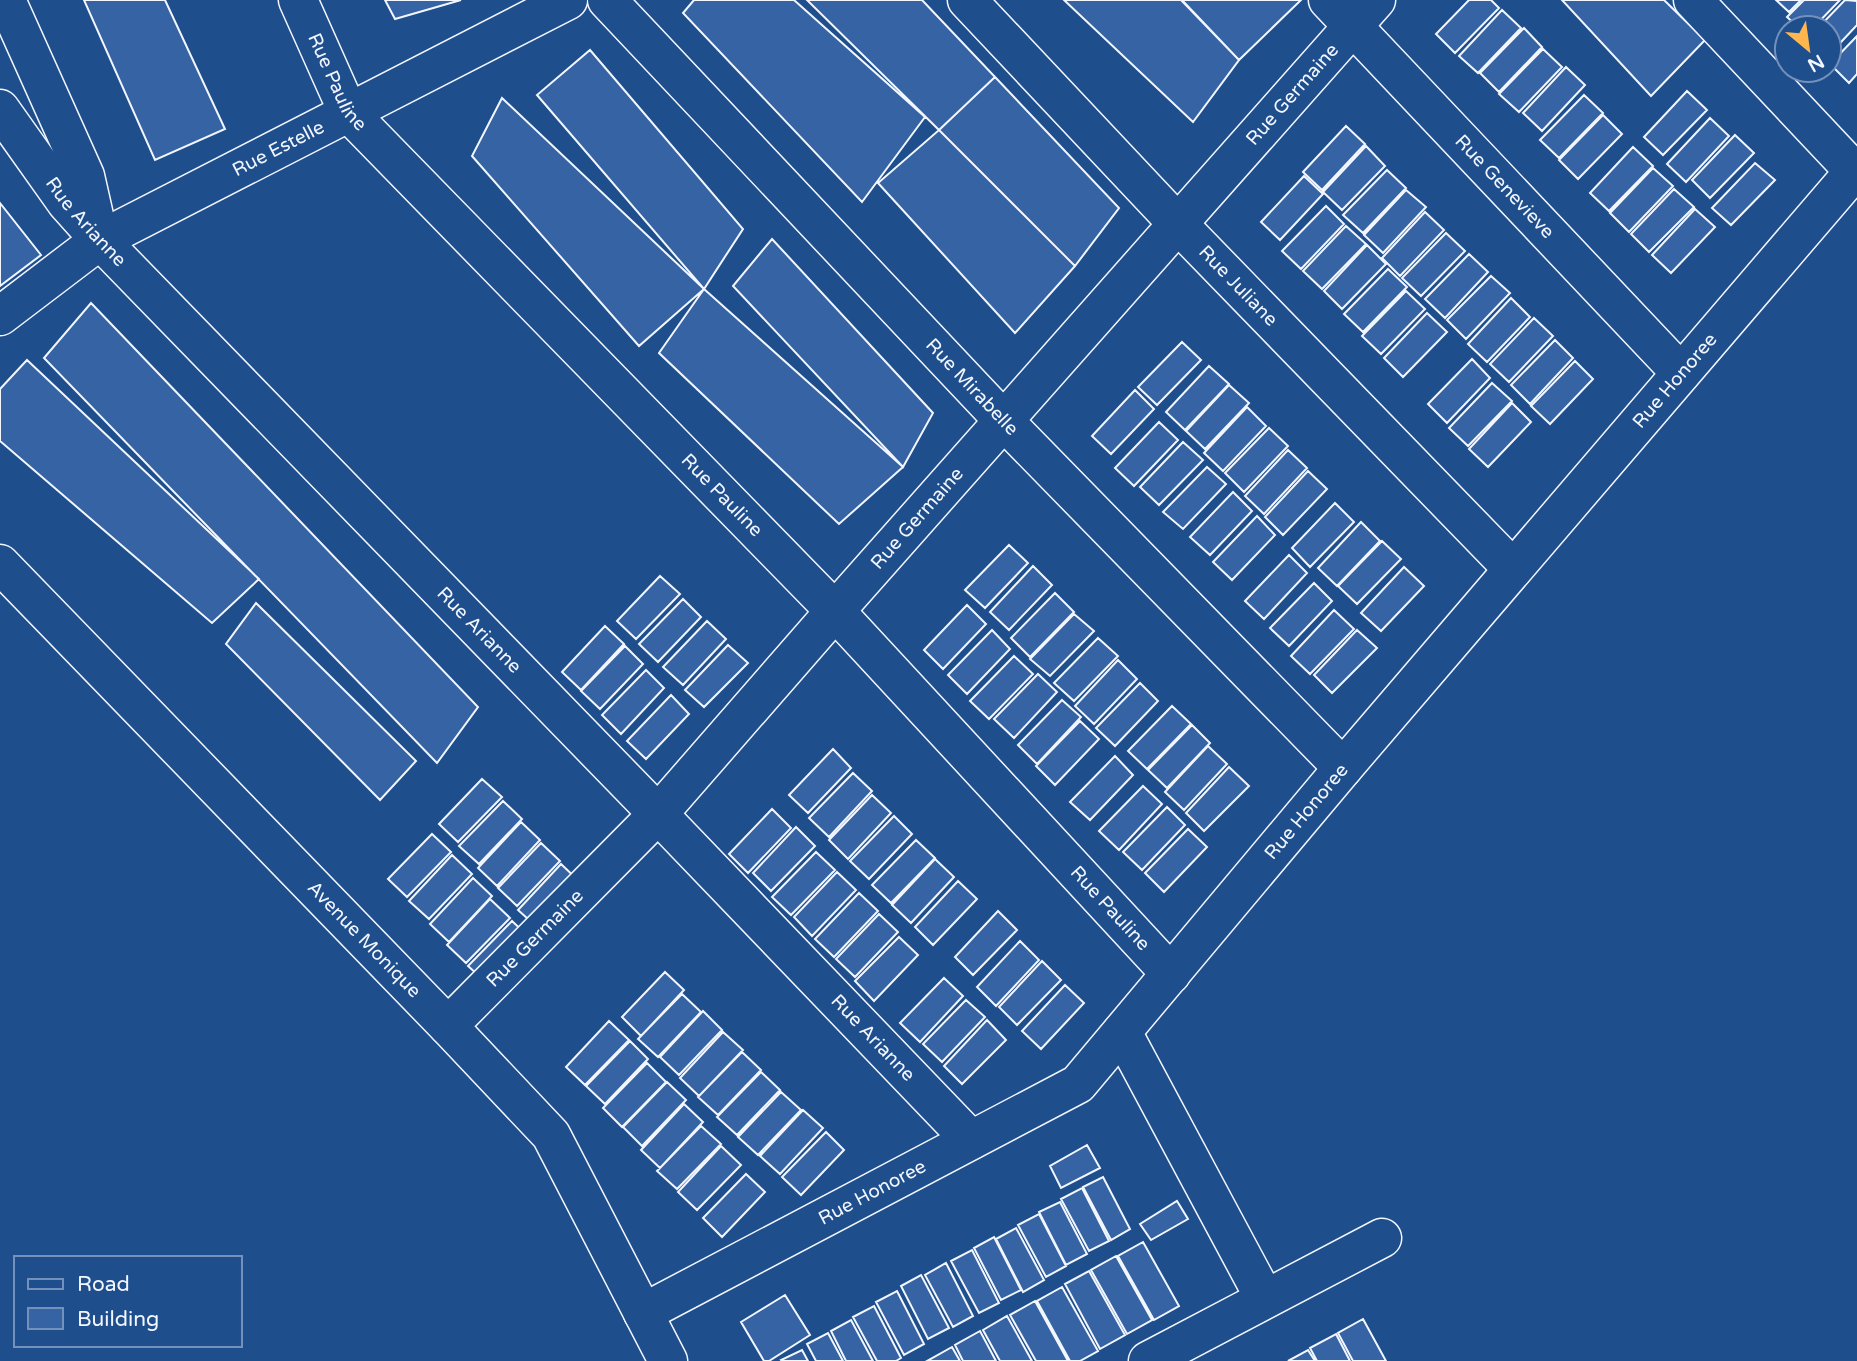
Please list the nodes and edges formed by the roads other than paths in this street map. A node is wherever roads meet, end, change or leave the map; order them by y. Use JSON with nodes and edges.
{"nodes":[{"id":1,"x":6,"y":0,"type":"edge"},
{"id":2,"x":298,"y":0,"type":"edge"},
{"id":3,"x":568,"y":0,"type":"edge"},
{"id":4,"x":607,"y":0,"type":"edge"},
{"id":5,"x":967,"y":0,"type":"edge"},
{"id":6,"x":1693,"y":0,"type":"edge"},
{"id":7,"x":1352,"y":9,"type":"edge"},
{"id":8,"x":0,"y":109,"type":"edge"},
{"id":9,"x":348,"y":112,"type":"junction"},
{"id":10,"x":1855,"y":169,"type":"edge"},
{"id":11,"x":1178,"y":224,"type":"junction"},
{"id":12,"x":100,"y":240,"type":"junction"},
{"id":13,"x":0,"y":316,"type":"edge"},
{"id":14,"x":1681,"y":373,"type":"junction"},
{"id":15,"x":1004,"y":421,"type":"junction"},
{"id":16,"x":0,"y":564,"type":"edge"},
{"id":17,"x":1514,"y":569,"type":"junction"},
{"id":18,"x":835,"y":611,"type":"junction"},
{"id":19,"x":1343,"y":768,"type":"junction"},
{"id":20,"x":658,"y":814,"type":"junction"},
{"id":21,"x":1171,"y":974,"type":"junction"},
{"id":22,"x":448,"y":1026,"type":"junction"},
{"id":23,"x":1122,"y":1032,"type":"junction"},
{"id":24,"x":971,"y":1140,"type":"junction"},
{"id":25,"x":1382,"y":1238,"type":"dead end"},
{"id":26,"x":1265,"y":1299,"type":"junction"},
{"id":27,"x":643,"y":1313,"type":"junction"},
{"id":28,"x":668,"y":1361,"type":"edge"},
{"id":29,"x":1148,"y":1361,"type":"edge"}],
"edges":[{"from":1,"to":12,"type":"street"},
{"from":2,"to":9,"type":"street","name":"Rue Pauline"},
{"from":3,"to":9,"type":"street","name":"Rue Estelle"},
{"from":4,"to":15,"type":"street","name":"Rue Mirabelle"},
{"from":5,"to":11,"type":"street","name":"Rue Juliane"},
{"from":6,"to":10,"type":"street"},
{"from":7,"to":11,"type":"street","name":"Rue Germaine"},
{"from":7,"to":14,"type":"street","name":"Rue Genevieve"},
{"from":8,"to":12,"type":"street","name":"Rue Arianne"},
{"from":9,"to":12,"type":"street","name":"Rue Estelle"},
{"from":9,"to":18,"type":"street","name":"Rue Pauline"},
{"from":10,"to":14,"type":"street","name":"Rue Honoree"},
{"from":11,"to":15,"type":"street","name":"Rue Germaine"},
{"from":11,"to":17,"type":"street","name":"Rue Juliane"},
{"from":12,"to":13,"type":"street","name":"Rue Estelle"},
{"from":12,"to":20,"type":"street","name":"Rue Arianne"},
{"from":14,"to":17,"type":"street","name":"Rue Honoree"},
{"from":15,"to":18,"type":"street","name":"Rue Germaine"},
{"from":15,"to":19,"type":"street","name":"Rue Mirabelle"},
{"from":16,"to":22,"type":"street","name":"Avenue Monique"},
{"from":17,"to":19,"type":"street","name":"Rue Honoree"},
{"from":18,"to":20,"type":"street","name":"Rue Germaine"},
{"from":18,"to":21,"type":"street","name":"Rue Pauline"},
{"from":19,"to":21,"type":"street","name":"Rue Honoree"},
{"from":20,"to":22,"type":"street","name":"Rue Germaine"},
{"from":20,"to":24,"type":"street","name":"Rue Arianne"},
{"from":21,"to":23,"type":"street","name":"Rue Honoree"},
{"from":22,"to":27,"type":"street","name":"Avenue Monique"},
{"from":23,"to":24,"type":"street","name":"Rue Honoree"},
{"from":23,"to":26,"type":"street"},
{"from":24,"to":27,"type":"street","name":"Rue Honoree"},
{"from":25,"to":26,"type":"street"},
{"from":26,"to":29,"type":"street"},
{"from":27,"to":28,"type":"street","name":"Avenue Monique"}]}
